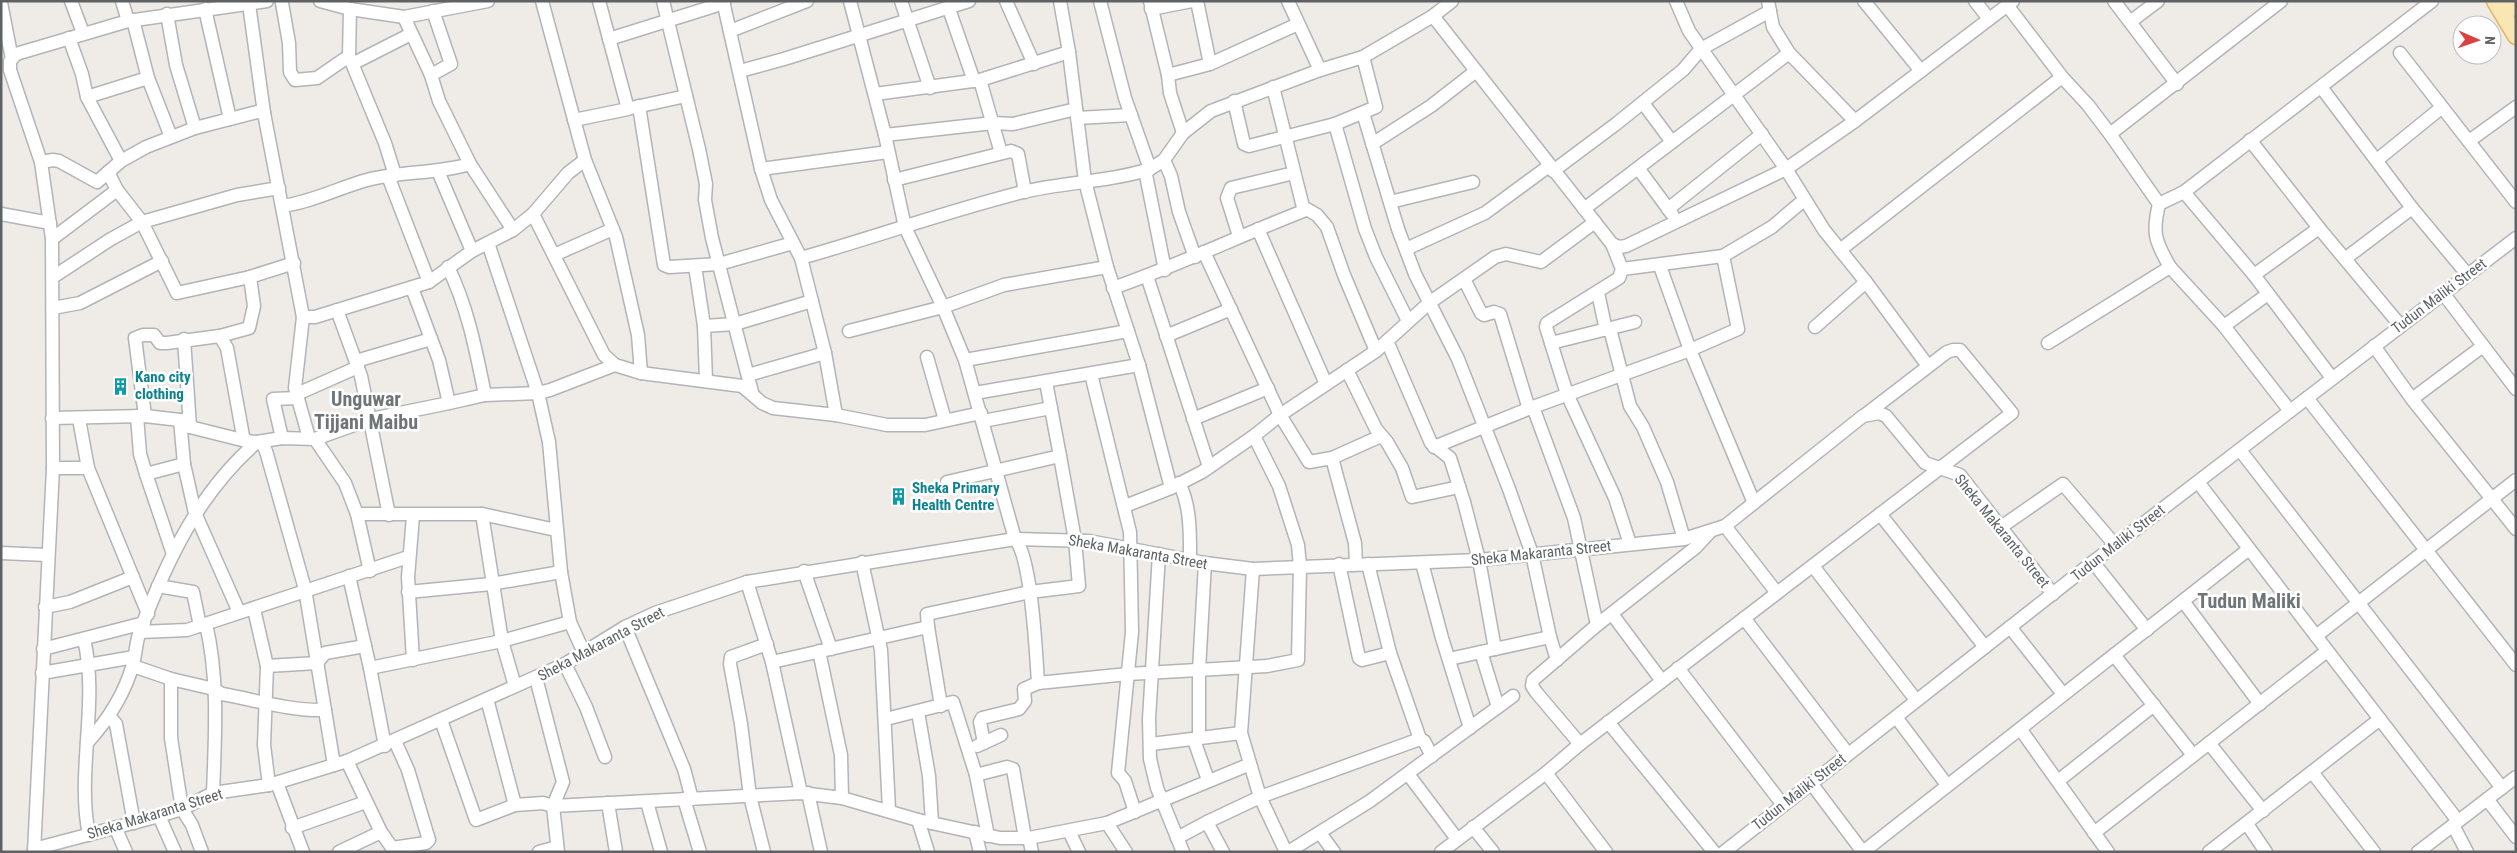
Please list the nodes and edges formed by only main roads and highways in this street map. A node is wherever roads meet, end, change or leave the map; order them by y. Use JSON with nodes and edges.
{"nodes":[{"id":1,"x":2495,"y":1,"type":"edge"},
{"id":2,"x":2512,"y":1,"type":"edge"},
{"id":3,"x":2516,"y":8,"type":"edge"},
{"id":4,"x":2516,"y":36,"type":"edge"}],
"edges":[{"from":1,"to":4,"type":"main road"},
{"from":2,"to":3,"type":"main road"}]}
